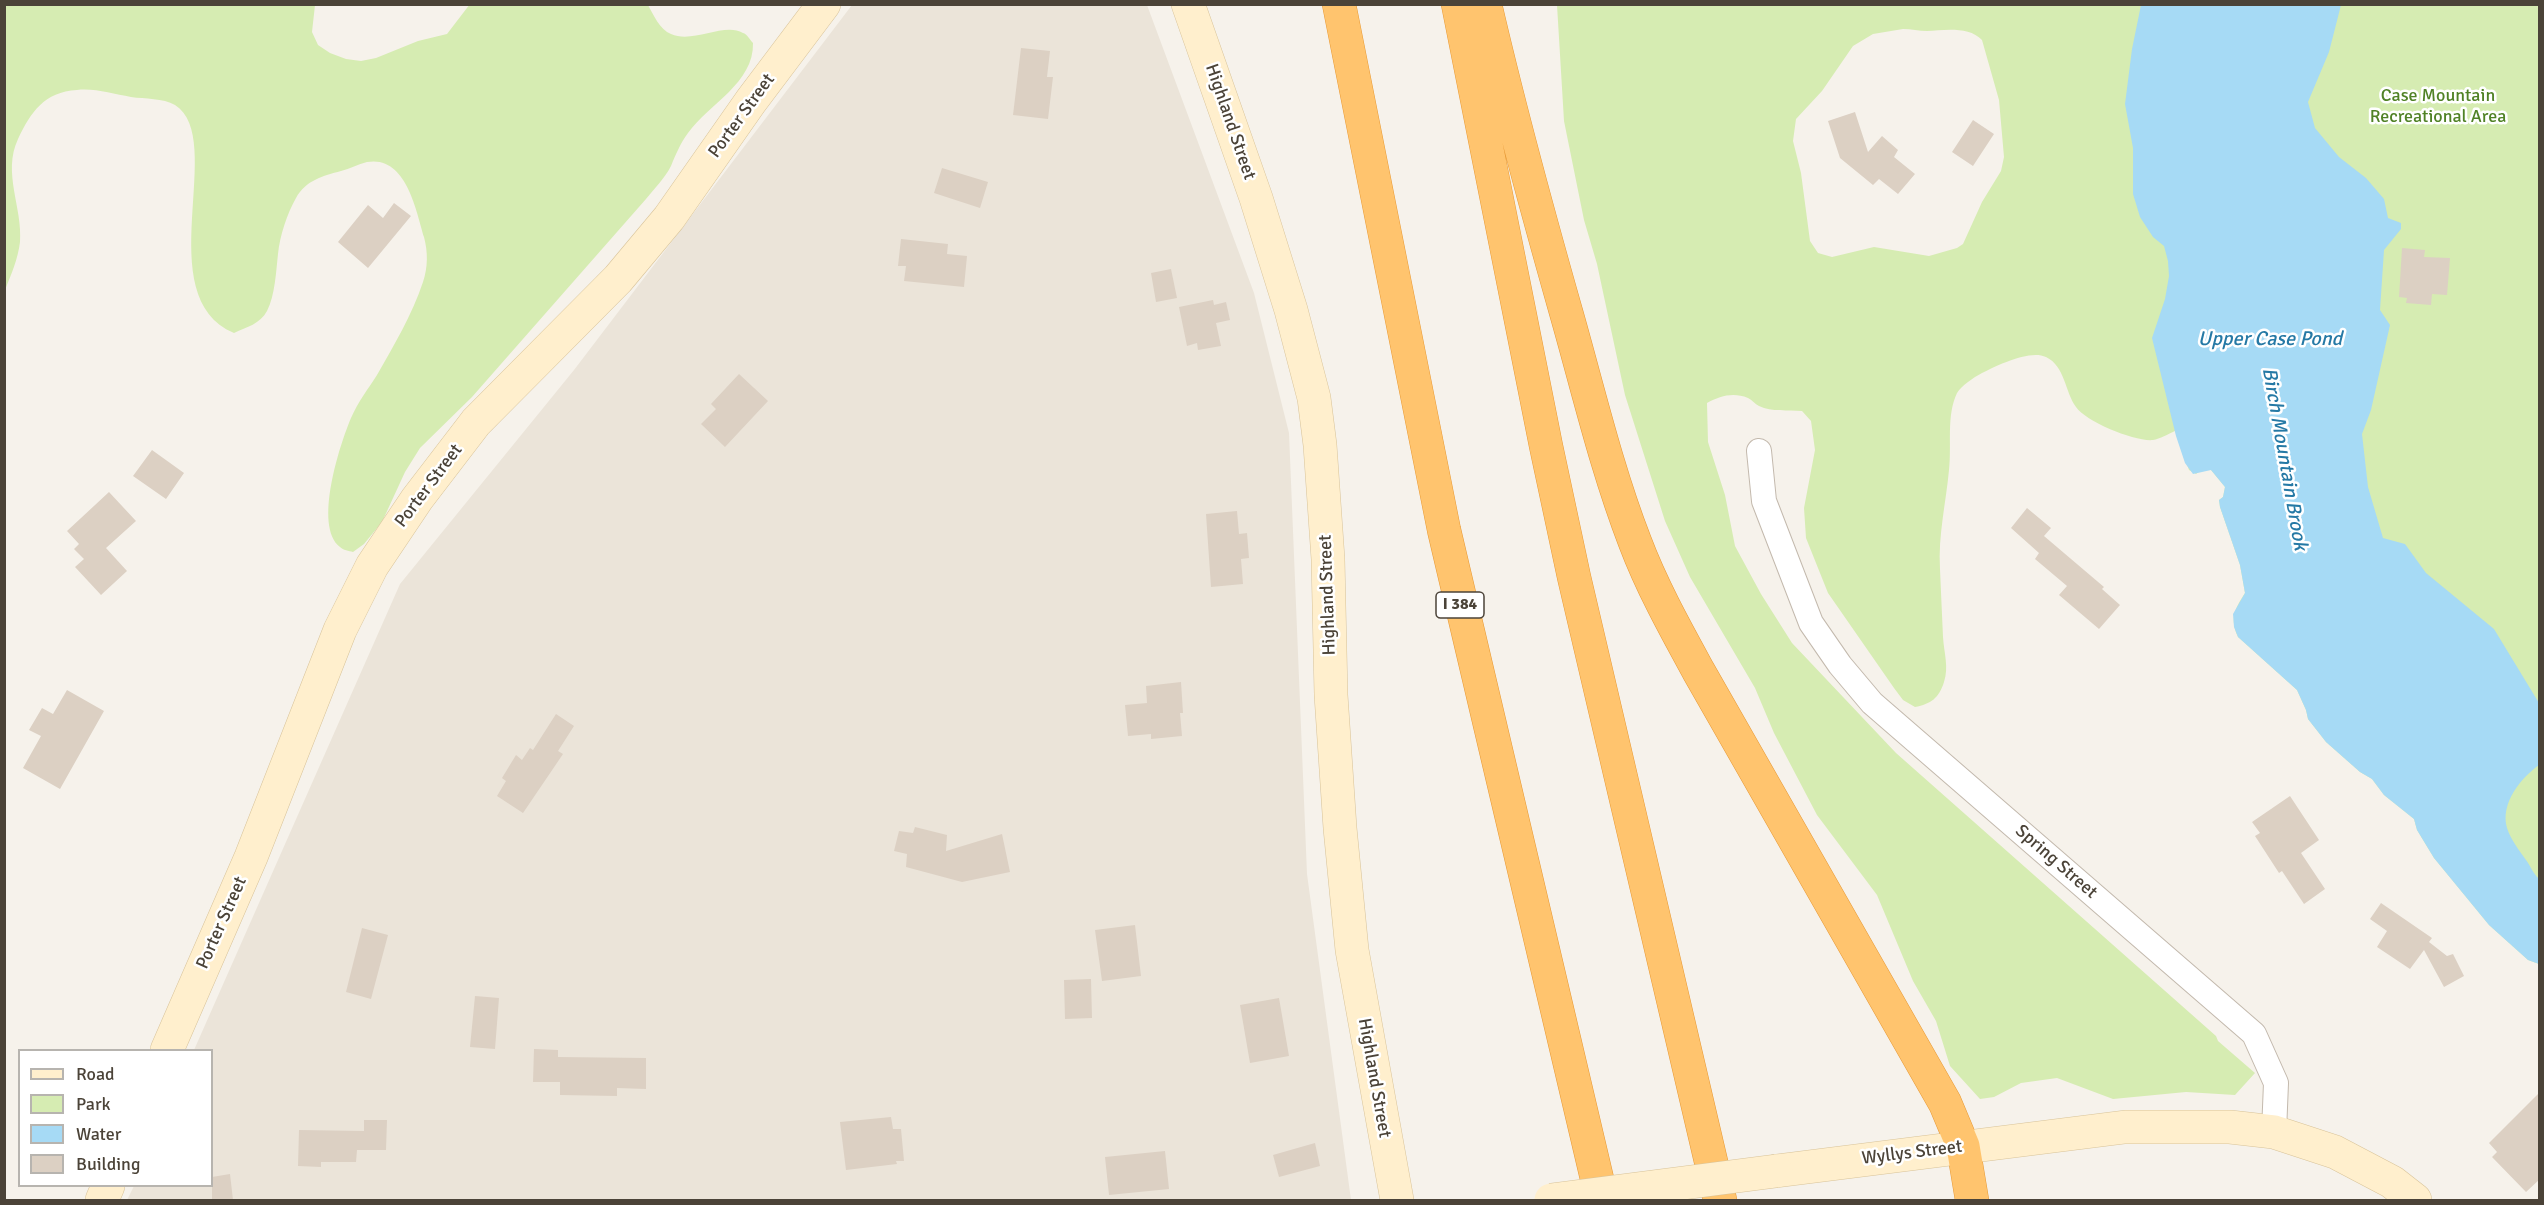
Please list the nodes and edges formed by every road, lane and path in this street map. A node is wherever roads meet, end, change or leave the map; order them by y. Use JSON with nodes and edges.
{"nodes":[{"id":1,"x":824,"y":4,"type":"edge"},
{"id":2,"x":1188,"y":4,"type":"edge"},
{"id":3,"x":1339,"y":4,"type":"edge"},
{"id":4,"x":1458,"y":4,"type":"edge"},
{"id":5,"x":1485,"y":4,"type":"edge"},
{"id":6,"x":1759,"y":452,"type":"dead end"},
{"id":7,"x":167,"y":1049,"type":"edge"},
{"id":8,"x":2274,"y":1132,"type":"junction"},
{"id":9,"x":1962,"y":1146,"type":"junction"},
{"id":10,"x":1397,"y":1200,"type":"edge"},
{"id":11,"x":1551,"y":1200,"type":"edge"},
{"id":12,"x":1602,"y":1200,"type":"edge"},
{"id":13,"x":1720,"y":1200,"type":"edge"},
{"id":14,"x":1971,"y":1200,"type":"edge"},
{"id":15,"x":2415,"y":1200,"type":"edge"}],
"edges":[{"from":1,"to":7,"type":"street","name":"Porter Street"},
{"from":2,"to":10,"type":"street","name":"Highland Street"},
{"from":3,"to":12,"type":"highway","number":"I 384"},
{"from":4,"to":13,"type":"highway"},
{"from":5,"to":9,"type":"highway"},
{"from":6,"to":8,"type":"street","name":"Spring Street"},
{"from":8,"to":9,"type":"street","name":"Wyllys Street"},
{"from":8,"to":15,"type":"street"},
{"from":9,"to":11,"type":"street","name":"Wyllys Street","bridge":true},
{"from":9,"to":14,"type":"highway"}]}
